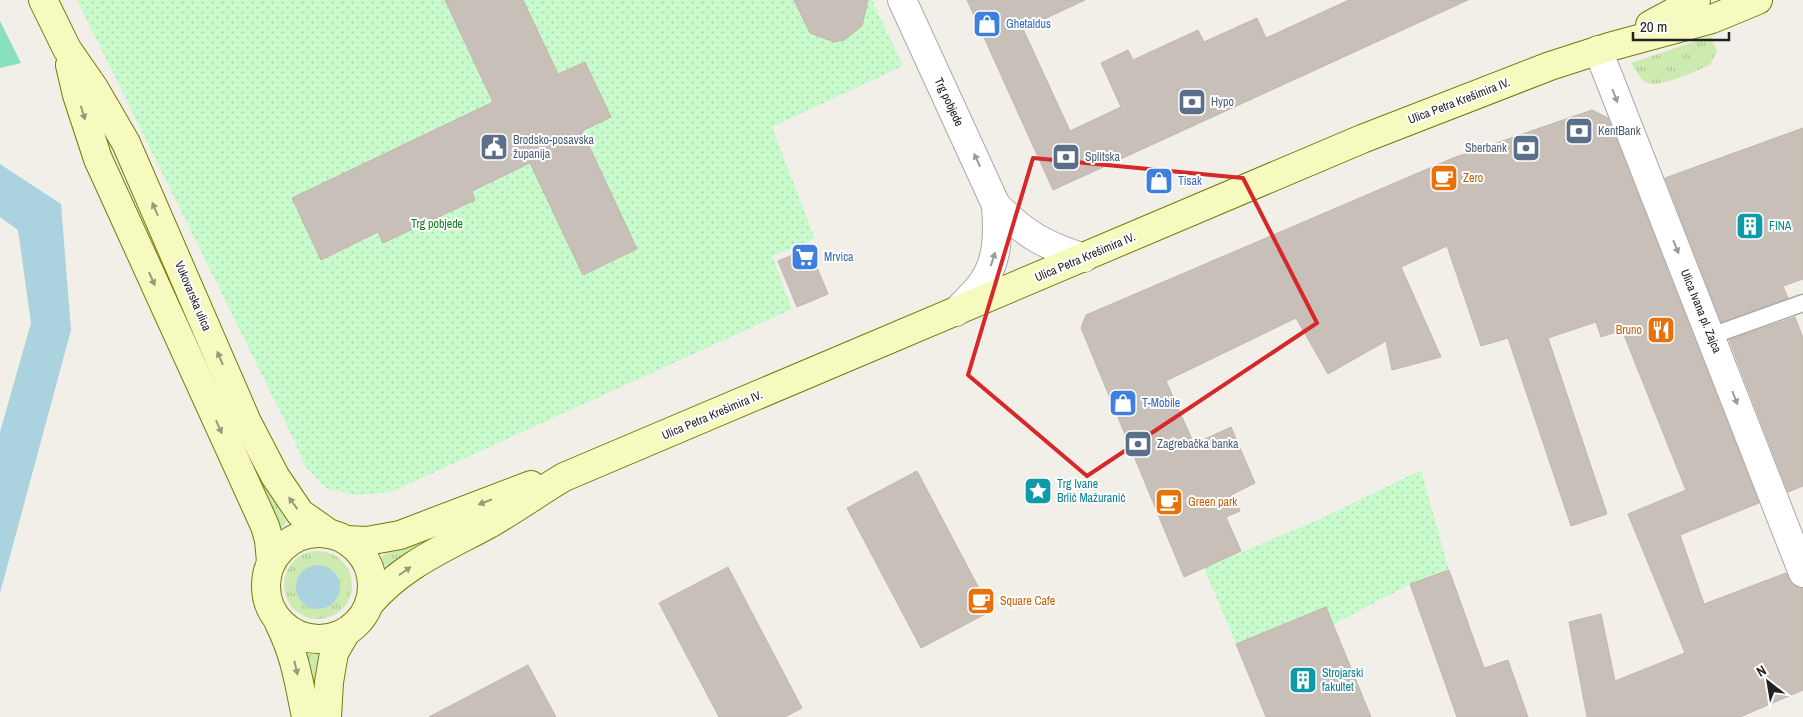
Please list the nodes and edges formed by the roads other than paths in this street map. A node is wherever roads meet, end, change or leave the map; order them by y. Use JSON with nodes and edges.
{"nodes":[{"id":1,"x":43,"y":0,"type":"edge"},
{"id":2,"x":902,"y":0,"type":"edge"},
{"id":3,"x":1696,"y":0,"type":"edge"},
{"id":4,"x":1758,"y":0,"type":"edge"},
{"id":5,"x":67,"y":49,"type":"junction"},
{"id":6,"x":1604,"y":49,"type":"junction"},
{"id":7,"x":996,"y":204,"type":"junction"},
{"id":8,"x":1084,"y":258,"type":"junction"},
{"id":9,"x":1803,"y":303,"type":"edge"},
{"id":10,"x":956,"y":312,"type":"junction"},
{"id":11,"x":1711,"y":336,"type":"junction"},
{"id":12,"x":564,"y":477,"type":"junction"},
{"id":13,"x":338,"y":537,"type":"junction"},
{"id":14,"x":271,"y":562,"type":"junction"},
{"id":15,"x":1803,"y":573,"type":"edge"},
{"id":16,"x":369,"y":604,"type":"junction"},
{"id":17,"x":280,"y":623,"type":"junction"},
{"id":18,"x":346,"y":632,"type":"junction"},
{"id":19,"x":306,"y":717,"type":"edge"},
{"id":20,"x":328,"y":717,"type":"edge"}],
"edges":[{"from":1,"to":5,"type":"main road","name":"Vukovarska ulica"},
{"from":7,"to":2,"type":"street","name":"Trg pobjede","one_way":true},
{"from":3,"to":6,"type":"main road","name":"Ulica Petra Krešimira IV."},
{"from":4,"to":6,"type":"main road","name":"Ulica Petra Krešimira IV."},
{"from":13,"to":5,"type":"main road","name":"Vukovarska ulica","one_way":true},
{"from":5,"to":14,"type":"main road","name":"Vukovarska ulica","one_way":true},
{"from":6,"to":8,"type":"main road","name":"Ulica Petra Krešimira IV."},
{"from":6,"to":11,"type":"street","name":"Ulica Ivana pl. Zajca","one_way":true},
{"from":7,"to":8,"type":"street","name":"Trg pobjede"},
{"from":10,"to":7,"type":"street","name":"Trg pobjede","one_way":true},
{"from":8,"to":10,"type":"main road","name":"Ulica Petra Krešimira IV."},
{"from":9,"to":11,"type":"lane"},
{"from":10,"to":12,"type":"main road","name":"Ulica Petra Krešimira IV."},
{"from":11,"to":15,"type":"street","name":"Ulica Ivana pl. Zajca","one_way":true},
{"from":12,"to":13,"type":"main road","name":"Ulica Petra Krešimira IV.","one_way":true},
{"from":16,"to":12,"type":"main road","name":"Ulica Petra Krešimira IV.","one_way":true},
{"from":13,"to":14,"type":"main road"},
{"from":13,"to":16,"type":"main road"},
{"from":14,"to":17,"type":"main road"},
{"from":16,"to":18,"type":"main road"},
{"from":17,"to":18,"type":"main road"},
{"from":17,"to":19,"type":"main road","one_way":true},
{"from":18,"to":20,"type":"main road"}]}
